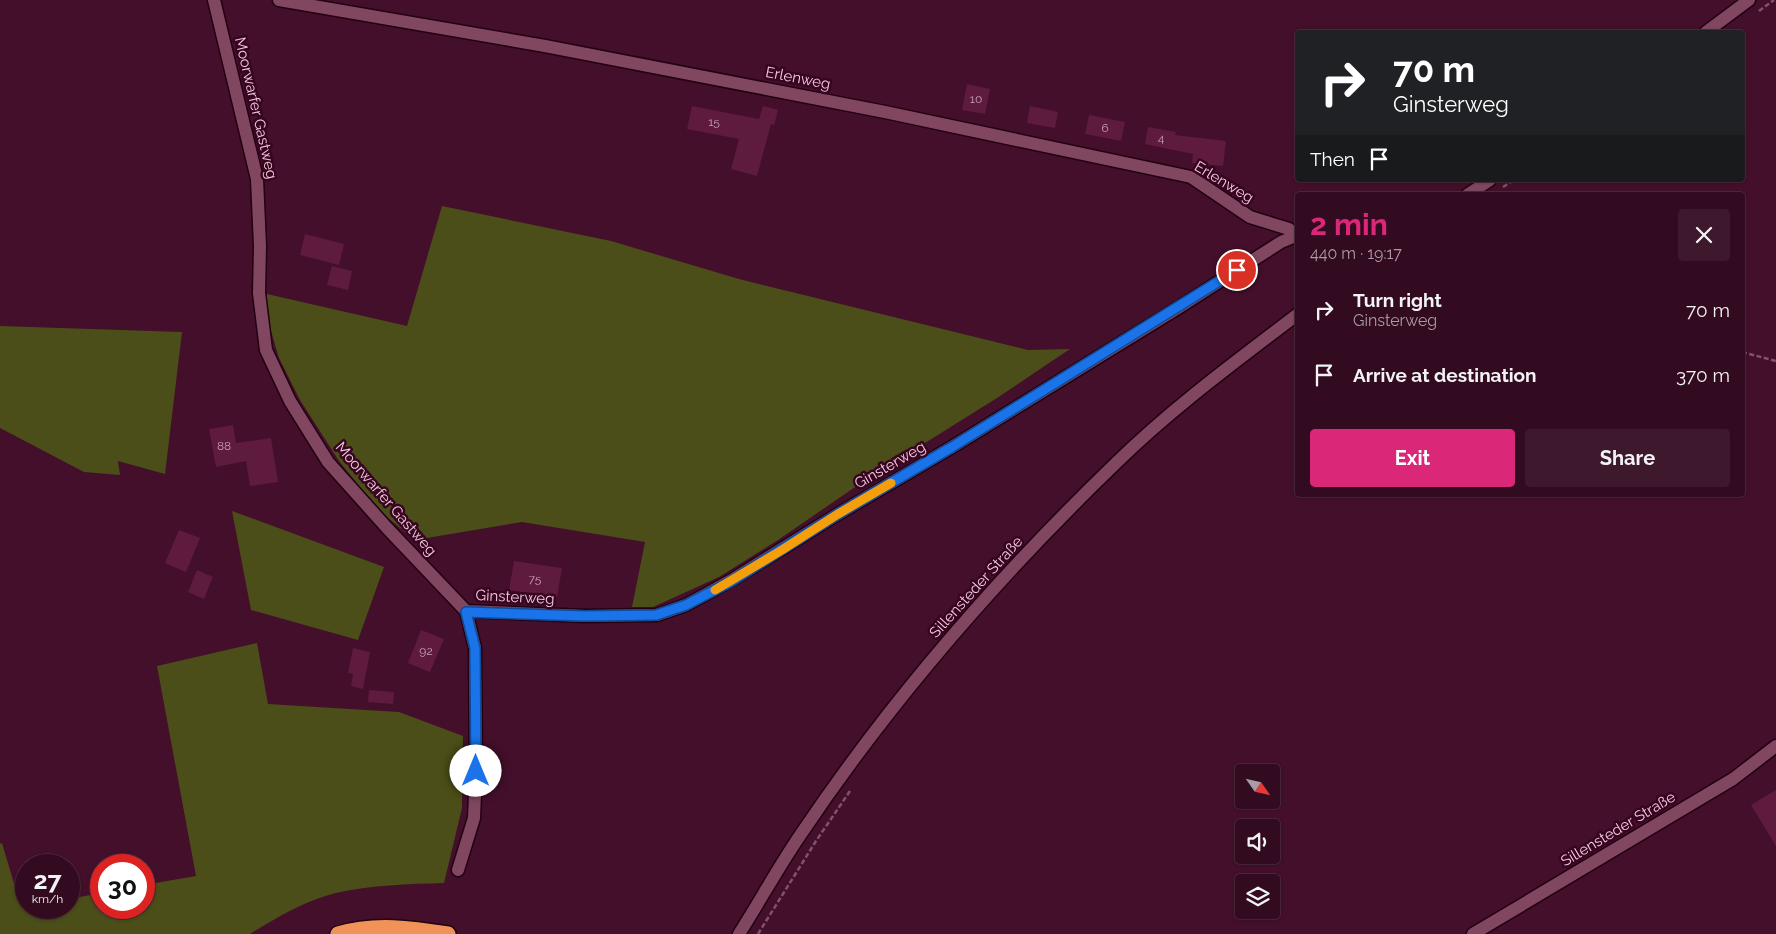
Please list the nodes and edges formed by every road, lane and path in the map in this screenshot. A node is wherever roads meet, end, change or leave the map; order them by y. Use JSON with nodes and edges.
{"nodes":[{"id":1,"x":214,"y":0,"type":"edge"},
{"id":2,"x":279,"y":0,"type":"edge"},
{"id":3,"x":1749,"y":0,"type":"edge"},
{"id":4,"x":1709,"y":30,"type":"edge"},
{"id":5,"x":1487,"y":182,"type":"edge"},
{"id":6,"x":1472,"y":192,"type":"edge"},
{"id":7,"x":1295,"y":234,"type":"edge"},
{"id":8,"x":1295,"y":236,"type":"edge"},
{"id":9,"x":1295,"y":316,"type":"edge"},
{"id":10,"x":1745,"y":353,"type":"edge"},
{"id":11,"x":1776,"y":361,"type":"edge"},
{"id":12,"x":466,"y":612,"type":"junction"},
{"id":13,"x":1776,"y":746,"type":"edge"},
{"id":14,"x":853,"y":786,"type":"dead end"},
{"id":15,"x":458,"y":870,"type":"dead end"},
{"id":16,"x":405,"y":931,"type":"edge"},
{"id":17,"x":338,"y":934,"type":"edge"},
{"id":18,"x":448,"y":934,"type":"edge"},
{"id":19,"x":739,"y":934,"type":"edge"},
{"id":20,"x":758,"y":934,"type":"edge"},
{"id":21,"x":1472,"y":934,"type":"edge"}],
"edges":[{"from":1,"to":12,"type":"street","name":"Moorwarfer Gastweg"},
{"from":2,"to":7,"type":"street","name":"Erlenweg"},
{"from":3,"to":4,"type":"street"},
{"from":5,"to":6,"type":"street"},
{"from":8,"to":12,"type":"street","name":"Ginsterweg"},
{"from":9,"to":19,"type":"street","name":"Sillensteder Straße"},
{"from":10,"to":11,"type":"path"},
{"from":12,"to":15,"type":"street","name":"Moorwarfer Gastweg"},
{"from":13,"to":21,"type":"street","name":"Sillensteder Straße"},
{"from":14,"to":20,"type":"path"},
{"from":16,"to":17,"type":"highway"},
{"from":16,"to":18,"type":"highway"}]}
